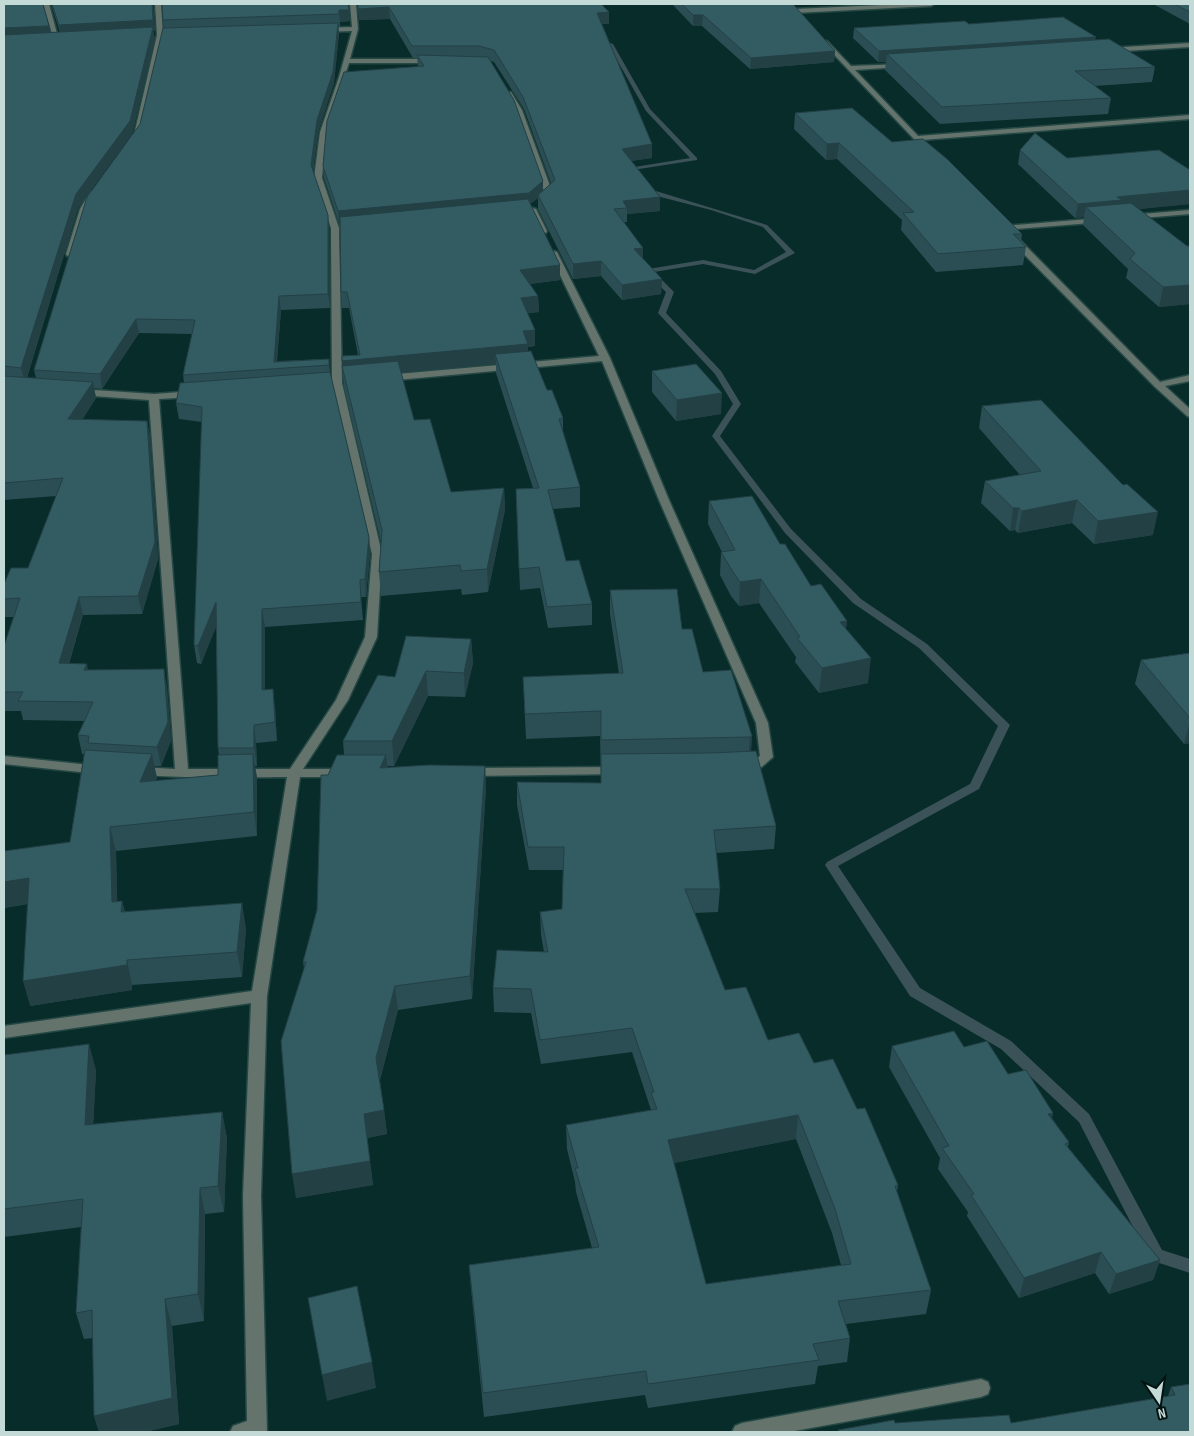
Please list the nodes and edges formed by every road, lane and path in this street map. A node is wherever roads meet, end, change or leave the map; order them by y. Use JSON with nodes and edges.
{"nodes":[{"id":1,"x":46,"y":4,"type":"edge"},
{"id":2,"x":158,"y":4,"type":"edge"},
{"id":3,"x":353,"y":4,"type":"edge"},
{"id":4,"x":789,"y":4,"type":"edge"},
{"id":5,"x":931,"y":4,"type":"edge"},
{"id":6,"x":795,"y":11,"type":"junction"},
{"id":7,"x":802,"y":18,"type":"edge"},
{"id":8,"x":355,"y":29,"type":"junction"},
{"id":9,"x":317,"y":30,"type":"edge"},
{"id":10,"x":815,"y":32,"type":"edge"},
{"id":11,"x":169,"y":34,"type":"edge"},
{"id":12,"x":150,"y":35,"type":"edge"},
{"id":13,"x":160,"y":35,"type":"junction"},
{"id":14,"x":48,"y":40,"type":"edge"},
{"id":15,"x":57,"y":40,"type":"junction"},
{"id":16,"x":66,"y":40,"type":"edge"},
{"id":17,"x":1190,"y":44,"type":"edge"},
{"id":18,"x":1102,"y":51,"type":"edge"},
{"id":19,"x":346,"y":61,"type":"junction"},
{"id":20,"x":445,"y":61,"type":"edge"},
{"id":21,"x":908,"y":64,"type":"edge"},
{"id":22,"x":849,"y":68,"type":"junction"},
{"id":23,"x":505,"y":88,"type":"edge"},
{"id":24,"x":1190,"y":116,"type":"edge"},
{"id":25,"x":916,"y":138,"type":"junction"},
{"id":26,"x":128,"y":148,"type":"edge"},
{"id":27,"x":936,"y":158,"type":"edge"},
{"id":28,"x":96,"y":190,"type":"edge"},
{"id":29,"x":1190,"y":212,"type":"edge"},
{"id":30,"x":1122,"y":218,"type":"edge"},
{"id":31,"x":1112,"y":219,"type":"edge"},
{"id":32,"x":997,"y":221,"type":"edge"},
{"id":33,"x":1004,"y":228,"type":"junction"},
{"id":34,"x":67,"y":265,"type":"edge"},
{"id":35,"x":605,"y":358,"type":"junction"},
{"id":36,"x":1190,"y":378,"type":"edge"},
{"id":37,"x":377,"y":379,"type":"edge"},
{"id":38,"x":1158,"y":385,"type":"junction"},
{"id":39,"x":68,"y":391,"type":"edge"},
{"id":40,"x":202,"y":393,"type":"edge"},
{"id":41,"x":154,"y":397,"type":"junction"},
{"id":42,"x":1190,"y":414,"type":"edge"},
{"id":43,"x":4,"y":760,"type":"edge"},
{"id":44,"x":735,"y":769,"type":"edge"},
{"id":45,"x":106,"y":770,"type":"edge"},
{"id":46,"x":125,"y":771,"type":"edge"},
{"id":47,"x":630,"y":771,"type":"edge"},
{"id":48,"x":452,"y":772,"type":"edge"},
{"id":49,"x":294,"y":773,"type":"junction"},
{"id":50,"x":354,"y":773,"type":"edge"},
{"id":51,"x":182,"y":774,"type":"junction"},
{"id":52,"x":259,"y":996,"type":"junction"},
{"id":53,"x":4,"y":1032,"type":"edge"},
{"id":54,"x":981,"y":1388,"type":"dead end"},
{"id":55,"x":251,"y":1431,"type":"edge"},
{"id":56,"x":742,"y":1432,"type":"edge"}],
"edges":[{"from":1,"to":15,"type":"street"},
{"from":2,"to":13,"type":"street"},
{"from":3,"to":8,"type":"street"},
{"from":4,"to":6,"type":"street"},
{"from":5,"to":6,"type":"street"},
{"from":6,"to":7,"type":"street"},
{"from":8,"to":9,"type":"street"},
{"from":8,"to":19,"type":"street"},
{"from":10,"to":22,"type":"street"},
{"from":11,"to":13,"type":"street"},
{"from":12,"to":13,"type":"street"},
{"from":13,"to":26,"type":"street"},
{"from":14,"to":15,"type":"street"},
{"from":15,"to":16,"type":"street"},
{"from":17,"to":18,"type":"street"},
{"from":19,"to":20,"type":"street"},
{"from":19,"to":49,"type":"street"},
{"from":21,"to":22,"type":"street"},
{"from":22,"to":25,"type":"street"},
{"from":23,"to":35,"type":"street"},
{"from":24,"to":25,"type":"street"},
{"from":25,"to":27,"type":"street"},
{"from":28,"to":34,"type":"street"},
{"from":29,"to":30,"type":"street"},
{"from":31,"to":33,"type":"street"},
{"from":32,"to":33,"type":"street"},
{"from":33,"to":38,"type":"street"},
{"from":35,"to":37,"type":"street"},
{"from":35,"to":44,"type":"street"},
{"from":36,"to":38,"type":"street"},
{"from":38,"to":42,"type":"street"},
{"from":39,"to":41,"type":"street"},
{"from":40,"to":41,"type":"street"},
{"from":41,"to":51,"type":"street"},
{"from":43,"to":45,"type":"street"},
{"from":46,"to":51,"type":"street"},
{"from":47,"to":48,"type":"street"},
{"from":49,"to":50,"type":"street"},
{"from":49,"to":51,"type":"street"},
{"from":49,"to":52,"type":"street"},
{"from":52,"to":53,"type":"street"},
{"from":52,"to":55,"type":"street"},
{"from":54,"to":56,"type":"street"}]}
